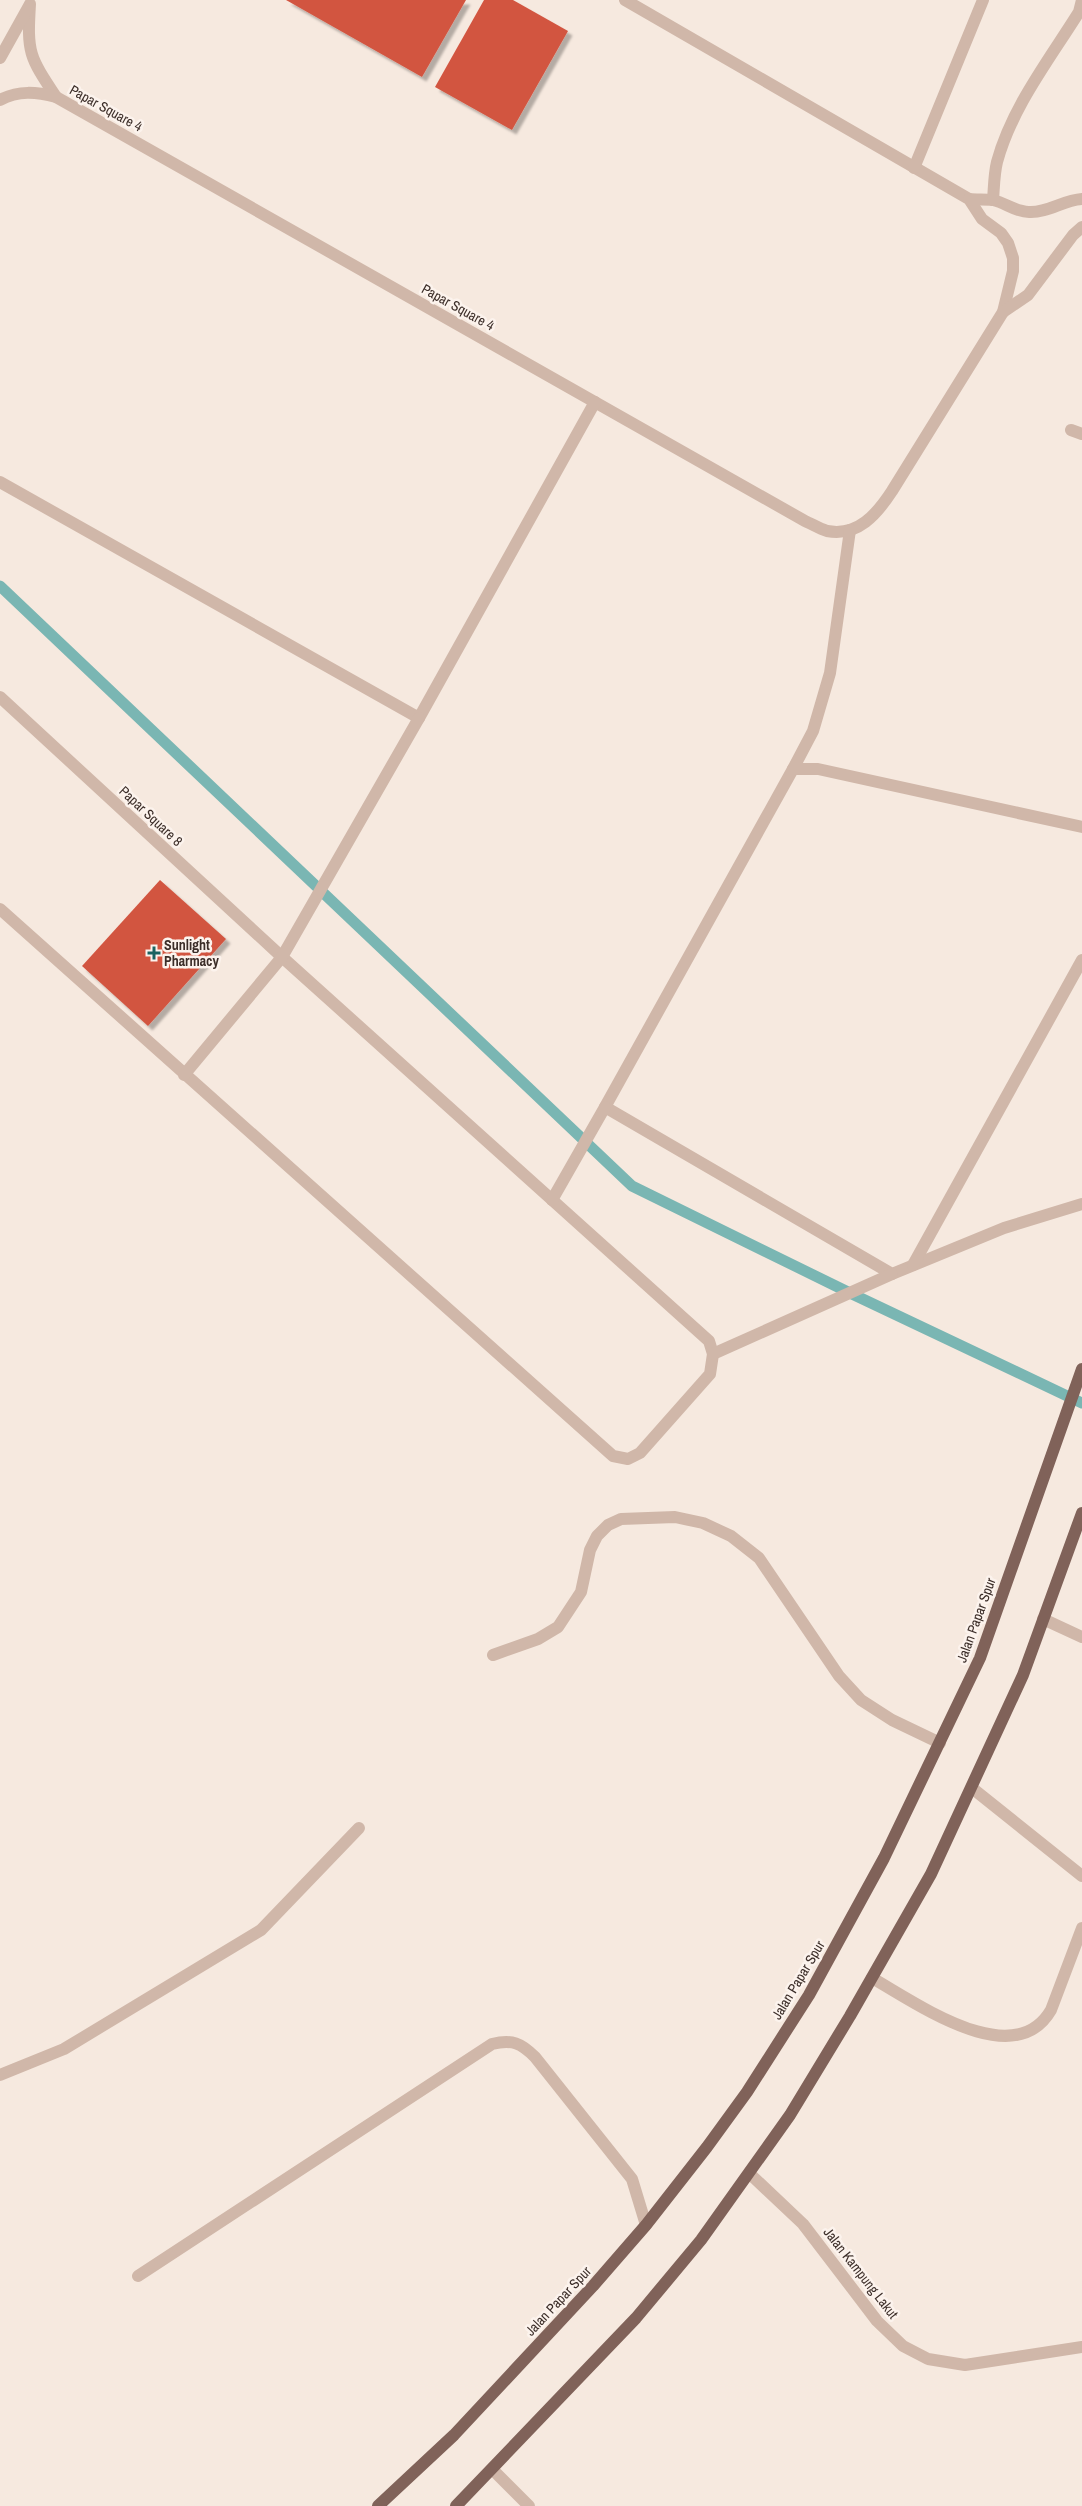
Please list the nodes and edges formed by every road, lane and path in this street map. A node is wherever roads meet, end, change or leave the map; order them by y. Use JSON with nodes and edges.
{"nodes":[{"id":1,"x":625,"y":0,"type":"edge"},
{"id":2,"x":983,"y":0,"type":"edge"},
{"id":3,"x":1082,"y":0,"type":"edge"},
{"id":4,"x":31,"y":2,"type":"edge"},
{"id":5,"x":0,"y":58,"type":"edge"},
{"id":6,"x":56,"y":97,"type":"junction"},
{"id":7,"x":0,"y":100,"type":"edge"},
{"id":8,"x":914,"y":168,"type":"junction"},
{"id":9,"x":1082,"y":199,"type":"edge"},
{"id":10,"x":969,"y":200,"type":"junction"},
{"id":11,"x":993,"y":200,"type":"junction"},
{"id":12,"x":1082,"y":227,"type":"edge"},
{"id":13,"x":1002,"y":312,"type":"junction"},
{"id":14,"x":595,"y":402,"type":"junction"},
{"id":15,"x":0,"y":482,"type":"edge"},
{"id":16,"x":850,"y":530,"type":"junction"},
{"id":17,"x":0,"y":697,"type":"edge"},
{"id":18,"x":419,"y":718,"type":"junction"},
{"id":19,"x":793,"y":769,"type":"junction"},
{"id":20,"x":1082,"y":827,"type":"edge"},
{"id":21,"x":0,"y":909,"type":"edge"},
{"id":22,"x":282,"y":957,"type":"junction"},
{"id":23,"x":1082,"y":960,"type":"edge"},
{"id":24,"x":184,"y":1075,"type":"junction"},
{"id":25,"x":605,"y":1108,"type":"junction"},
{"id":26,"x":552,"y":1200,"type":"junction"},
{"id":27,"x":1082,"y":1204,"type":"edge"},
{"id":28,"x":913,"y":1265,"type":"junction"},
{"id":29,"x":892,"y":1274,"type":"junction"},
{"id":30,"x":713,"y":1354,"type":"junction"},
{"id":31,"x":1082,"y":1369,"type":"edge"},
{"id":32,"x":1082,"y":1514,"type":"edge"},
{"id":33,"x":1043,"y":1620,"type":"junction"},
{"id":34,"x":1082,"y":1637,"type":"edge"},
{"id":35,"x":493,"y":1654,"type":"dead end"},
{"id":36,"x":940,"y":1743,"type":"junction"},
{"id":37,"x":972,"y":1788,"type":"junction"},
{"id":38,"x":359,"y":1828,"type":"dead end"},
{"id":39,"x":1082,"y":1876,"type":"edge"},
{"id":40,"x":1082,"y":1928,"type":"edge"},
{"id":41,"x":872,"y":1978,"type":"junction"},
{"id":42,"x":0,"y":2075,"type":"edge"},
{"id":43,"x":750,"y":2174,"type":"junction"},
{"id":44,"x":646,"y":2225,"type":"junction"},
{"id":45,"x":138,"y":2276,"type":"dead end"},
{"id":46,"x":1082,"y":2347,"type":"edge"},
{"id":47,"x":492,"y":2470,"type":"junction"},
{"id":48,"x":378,"y":2506,"type":"edge"},
{"id":49,"x":456,"y":2506,"type":"edge"},
{"id":50,"x":529,"y":2506,"type":"edge"}],
"edges":[{"from":1,"to":8,"type":"street"},
{"from":2,"to":8,"type":"street"},
{"from":3,"to":11,"type":"street"},
{"from":4,"to":5,"type":"street"},
{"from":4,"to":6,"type":"street","name":"Papar Square 4"},
{"from":6,"to":7,"type":"street","name":"Papar Square 4"},
{"from":6,"to":14,"type":"street","name":"Papar Square 4"},
{"from":8,"to":10,"type":"street"},
{"from":9,"to":11,"type":"street"},
{"from":10,"to":11,"type":"street"},
{"from":10,"to":13,"type":"street"},
{"from":12,"to":13,"type":"street"},
{"from":13,"to":16,"type":"street"},
{"from":14,"to":16,"type":"street","name":"Papar Square 4"},
{"from":14,"to":18,"type":"street"},
{"from":15,"to":18,"type":"street"},
{"from":16,"to":19,"type":"street"},
{"from":17,"to":22,"type":"street","name":"Papar Square 8"},
{"from":18,"to":22,"type":"street"},
{"from":19,"to":20,"type":"street"},
{"from":19,"to":25,"type":"street"},
{"from":21,"to":24,"type":"street"},
{"from":22,"to":24,"type":"street"},
{"from":22,"to":26,"type":"street","name":"Papar Square 8"},
{"from":23,"to":28,"type":"street"},
{"from":24,"to":30,"type":"street"},
{"from":25,"to":26,"type":"street"},
{"from":25,"to":29,"type":"street"},
{"from":26,"to":30,"type":"street","name":"Papar Square 8"},
{"from":27,"to":28,"type":"street"},
{"from":28,"to":29,"type":"street"},
{"from":29,"to":30,"type":"street"},
{"from":31,"to":36,"type":"main road","name":"Jalan Papar Spur"},
{"from":32,"to":33,"type":"main road"},
{"from":33,"to":34,"type":"street"},
{"from":33,"to":37,"type":"main road"},
{"from":35,"to":36,"type":"street"},
{"from":36,"to":44,"type":"main road","name":"Jalan Papar Spur"},
{"from":37,"to":39,"type":"street"},
{"from":37,"to":41,"type":"main road"},
{"from":38,"to":42,"type":"street"},
{"from":40,"to":41,"type":"street"},
{"from":41,"to":43,"type":"main road"},
{"from":43,"to":46,"type":"street","name":"Jalan Kampung Lakut"},
{"from":43,"to":47,"type":"main road"},
{"from":44,"to":45,"type":"street"},
{"from":44,"to":48,"type":"main road","name":"Jalan Papar Spur"},
{"from":47,"to":49,"type":"main road"},
{"from":47,"to":50,"type":"street"}]}
